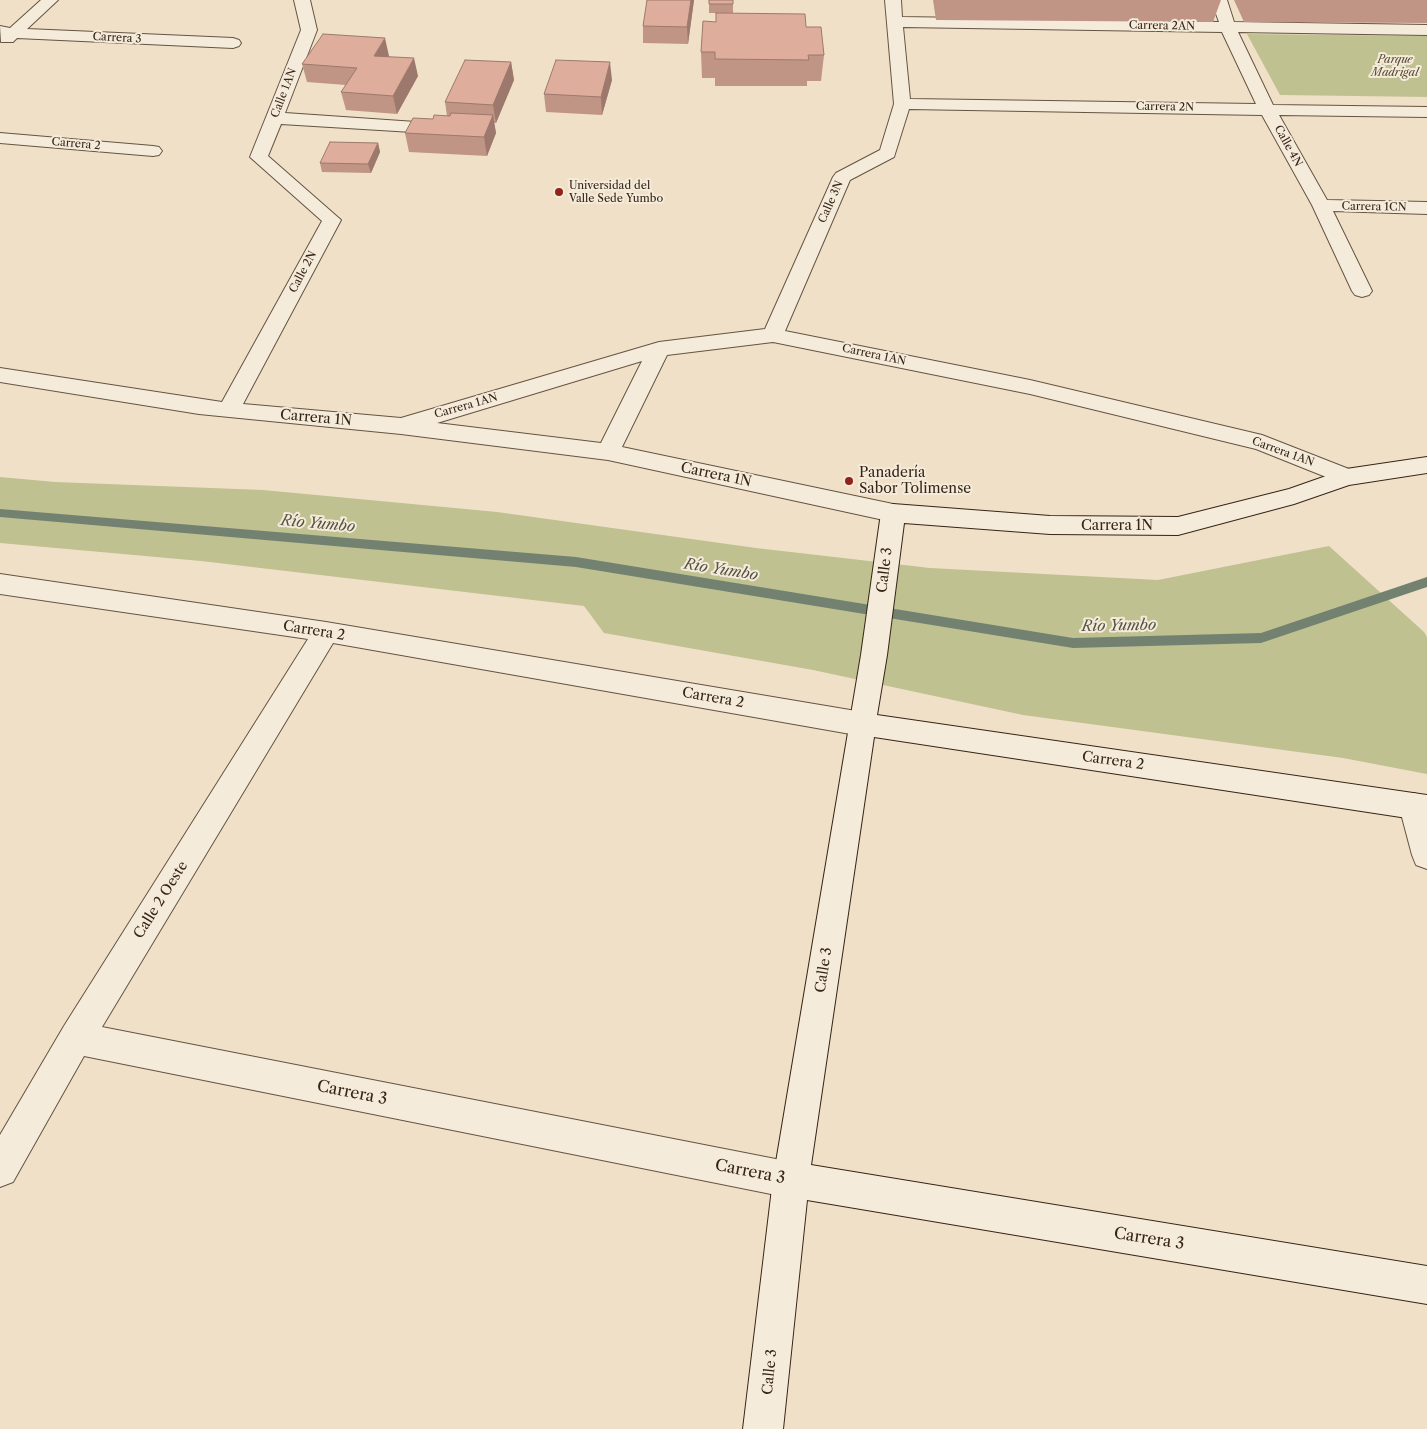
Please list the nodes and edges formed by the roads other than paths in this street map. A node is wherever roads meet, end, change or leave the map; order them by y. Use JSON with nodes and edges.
{"nodes":[{"id":1,"x":50,"y":0,"type":"edge"},
{"id":2,"x":302,"y":0,"type":"edge"},
{"id":3,"x":892,"y":0,"type":"edge"},
{"id":4,"x":1219,"y":0,"type":"edge"},
{"id":5,"x":896,"y":22,"type":"junction"},
{"id":6,"x":1228,"y":27,"type":"junction"},
{"id":7,"x":1427,"y":30,"type":"edge"},
{"id":8,"x":7,"y":32,"type":"edge"},
{"id":9,"x":233,"y":43,"type":"dead end"},
{"id":10,"x":0,"y":45,"type":"edge"},
{"id":11,"x":902,"y":104,"type":"junction"},
{"id":12,"x":1267,"y":109,"type":"junction"},
{"id":13,"x":1427,"y":112,"type":"edge"},
{"id":14,"x":274,"y":118,"type":"junction"},
{"id":15,"x":449,"y":129,"type":"edge"},
{"id":16,"x":0,"y":138,"type":"edge"},
{"id":17,"x":153,"y":151,"type":"dead end"},
{"id":18,"x":260,"y":157,"type":"joint"},
{"id":19,"x":1321,"y":206,"type":"junction"},
{"id":20,"x":1427,"y":208,"type":"edge"},
{"id":21,"x":1362,"y":291,"type":"dead end"},
{"id":22,"x":773,"y":334,"type":"junction"},
{"id":23,"x":659,"y":349,"type":"junction"},
{"id":24,"x":0,"y":375,"type":"edge"},
{"id":25,"x":229,"y":409,"type":"junction"},
{"id":26,"x":401,"y":426,"type":"junction"},
{"id":27,"x":608,"y":452,"type":"junction"},
{"id":28,"x":1427,"y":465,"type":"edge"},
{"id":29,"x":1346,"y":477,"type":"junction"},
{"id":30,"x":892,"y":520,"type":"junction"},
{"id":31,"x":0,"y":584,"type":"edge"},
{"id":32,"x":326,"y":632,"type":"junction"},
{"id":33,"x":862,"y":724,"type":"junction"},
{"id":34,"x":1421,"y":807,"type":"edge"},
{"id":35,"x":1427,"y":855,"type":"edge"},
{"id":36,"x":76,"y":1038,"type":"junction"},
{"id":37,"x":0,"y":1169,"type":"edge"},
{"id":38,"x":791,"y":1180,"type":"junction"},
{"id":39,"x":1427,"y":1285,"type":"edge"},
{"id":40,"x":763,"y":1429,"type":"edge"}],
"edges":[{"from":1,"to":8,"type":"street"},
{"from":2,"to":14,"type":"street","name":"Calle 1AN"},
{"from":3,"to":5,"type":"street","name":"Calle 3N"},
{"from":4,"to":6,"type":"street","name":"Calle 4N"},
{"from":5,"to":6,"type":"street","name":"Carrera 2AN"},
{"from":5,"to":11,"type":"street","name":"Calle 3N"},
{"from":6,"to":7,"type":"street","name":"Carrera 2AN"},
{"from":6,"to":12,"type":"street","name":"Calle 4N"},
{"from":8,"to":9,"type":"street","name":"Carrera 3"},
{"from":8,"to":10,"type":"street"},
{"from":11,"to":12,"type":"street","name":"Carrera 2N"},
{"from":11,"to":22,"type":"street","name":"Calle 3N"},
{"from":12,"to":13,"type":"street","name":"Carrera 2N"},
{"from":12,"to":19,"type":"street","name":"Calle 4N"},
{"from":14,"to":15,"type":"street"},
{"from":14,"to":18,"type":"street","name":"Calle 1AN"},
{"from":16,"to":17,"type":"street","name":"Carrera 2"},
{"from":18,"to":25,"type":"street","name":"Calle 2N"},
{"from":19,"to":20,"type":"street","name":"Carrera 1CN"},
{"from":19,"to":21,"type":"street","name":"Calle 4N"},
{"from":22,"to":23,"type":"street","name":"Carrera 1AN"},
{"from":22,"to":29,"type":"street","name":"Carrera 1AN"},
{"from":23,"to":26,"type":"street","name":"Carrera 1AN"},
{"from":23,"to":27,"type":"street"},
{"from":24,"to":25,"type":"street","name":"Carrera 1N"},
{"from":25,"to":26,"type":"street","name":"Carrera 1N"},
{"from":26,"to":27,"type":"street","name":"Carrera 1N"},
{"from":27,"to":30,"type":"street","name":"Carrera 1N"},
{"from":28,"to":29,"type":"street","name":"Carrera 1N"},
{"from":29,"to":30,"type":"street","name":"Carrera 1N"},
{"from":30,"to":33,"type":"street","name":"Calle 3"},
{"from":31,"to":32,"type":"street","name":"Carrera 2"},
{"from":32,"to":33,"type":"street","name":"Carrera 2"},
{"from":32,"to":36,"type":"street","name":"Calle 2 Oeste"},
{"from":33,"to":34,"type":"street","name":"Carrera 2"},
{"from":33,"to":38,"type":"street","name":"Calle 3"},
{"from":34,"to":35,"type":"street"},
{"from":36,"to":37,"type":"street","name":"Calle 2 Oeste"},
{"from":36,"to":38,"type":"street","name":"Carrera 3"},
{"from":38,"to":39,"type":"street","name":"Carrera 3"},
{"from":38,"to":40,"type":"street","name":"Calle 3"}]}
